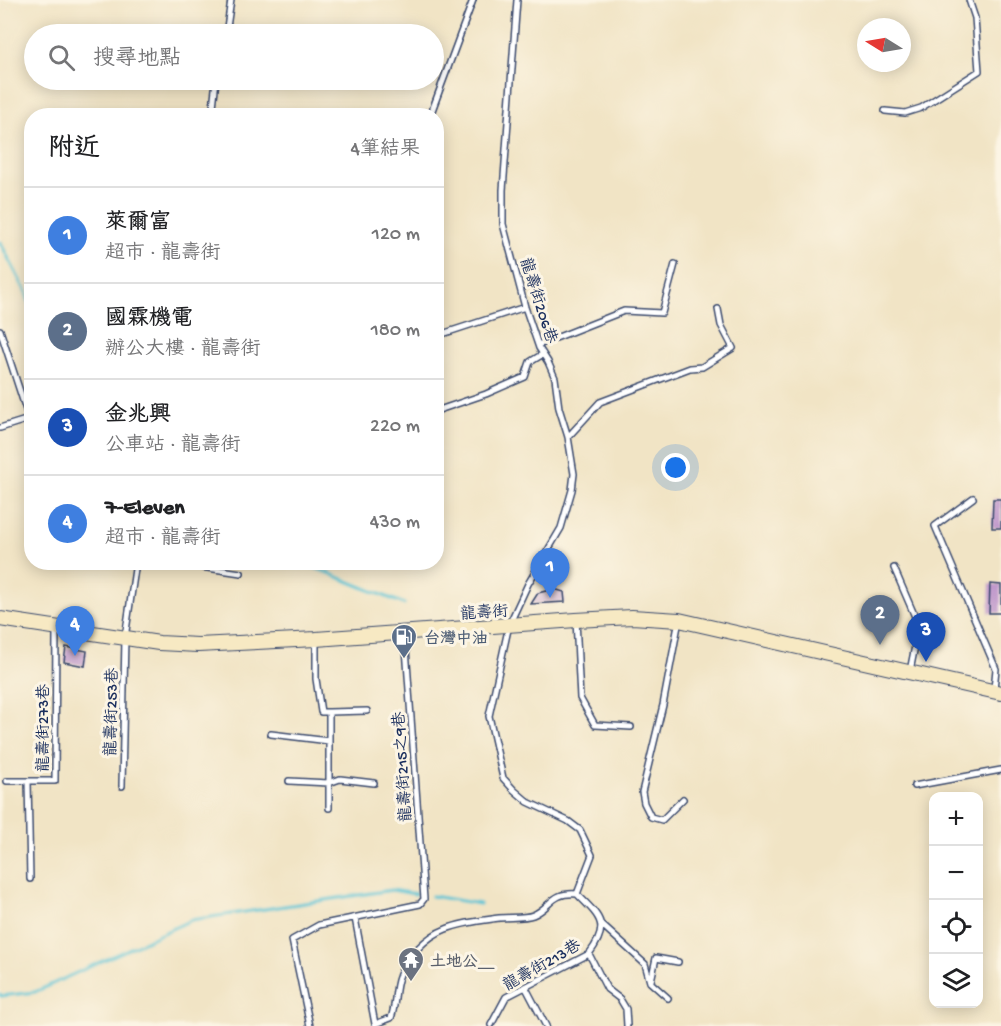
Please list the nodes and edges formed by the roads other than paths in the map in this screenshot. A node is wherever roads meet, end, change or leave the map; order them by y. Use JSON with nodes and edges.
{"nodes":[{"id":1,"x":231,"y":0,"type":"edge"},
{"id":2,"x":473,"y":0,"type":"edge"},
{"id":3,"x":517,"y":0,"type":"edge"},
{"id":4,"x":969,"y":0,"type":"edge"},
{"id":5,"x":227,"y":24,"type":"edge"},
{"id":6,"x":444,"y":78,"type":"edge"},
{"id":7,"x":215,"y":90,"type":"edge"},
{"id":8,"x":440,"y":90,"type":"edge"},
{"id":9,"x":213,"y":108,"type":"edge"},
{"id":10,"x":433,"y":108,"type":"edge"},
{"id":11,"x":885,"y":111,"type":"dead end"},
{"id":12,"x":675,"y":264,"type":"dead end"},
{"id":13,"x":525,"y":308,"type":"junction"},
{"id":14,"x":718,"y":309,"type":"dead end"},
{"id":15,"x":0,"y":330,"type":"edge"},
{"id":16,"x":444,"y":333,"type":"edge"},
{"id":17,"x":538,"y":345,"type":"junction"},
{"id":18,"x":543,"y":354,"type":"junction"},
{"id":19,"x":24,"y":404,"type":"edge"},
{"id":20,"x":444,"y":408,"type":"edge"},
{"id":21,"x":24,"y":421,"type":"edge"},
{"id":22,"x":0,"y":428,"type":"edge"},
{"id":23,"x":568,"y":437,"type":"junction"},
{"id":24,"x":974,"y":498,"type":"dead end"},
{"id":25,"x":894,"y":568,"type":"dead end"},
{"id":26,"x":135,"y":570,"type":"edge"},
{"id":27,"x":221,"y":570,"type":"edge"},
{"id":28,"x":241,"y":573,"type":"dead end"},
{"id":29,"x":0,"y":619,"type":"edge"},
{"id":30,"x":576,"y":620,"type":"junction"},
{"id":31,"x":679,"y":620,"type":"junction"},
{"id":32,"x":509,"y":625,"type":"junction"},
{"id":33,"x":56,"y":627,"type":"junction"},
{"id":34,"x":405,"y":633,"type":"junction"},
{"id":35,"x":125,"y":638,"type":"junction"},
{"id":36,"x":316,"y":639,"type":"junction"},
{"id":37,"x":910,"y":671,"type":"junction"},
{"id":38,"x":997,"y":692,"type":"edge"},
{"id":39,"x":367,"y":711,"type":"dead end"},
{"id":40,"x":329,"y":712,"type":"junction"},
{"id":41,"x":631,"y":727,"type":"dead end"},
{"id":42,"x":271,"y":734,"type":"dead end"},
{"id":43,"x":329,"y":741,"type":"junction"},
{"id":44,"x":1001,"y":770,"type":"edge"},
{"id":45,"x":7,"y":781,"type":"dead end"},
{"id":46,"x":28,"y":781,"type":"junction"},
{"id":47,"x":289,"y":781,"type":"dead end"},
{"id":48,"x":329,"y":783,"type":"junction"},
{"id":49,"x":374,"y":783,"type":"dead end"},
{"id":50,"x":122,"y":786,"type":"dead end"},
{"id":51,"x":914,"y":786,"type":"dead end"},
{"id":52,"x":683,"y":799,"type":"dead end"},
{"id":53,"x":329,"y":808,"type":"dead end"},
{"id":54,"x":30,"y":879,"type":"dead end"},
{"id":55,"x":577,"y":894,"type":"junction"},
{"id":56,"x":355,"y":918,"type":"junction"},
{"id":57,"x":602,"y":925,"type":"junction"},
{"id":58,"x":589,"y":954,"type":"junction"},
{"id":59,"x":678,"y":962,"type":"dead end"},
{"id":60,"x":650,"y":982,"type":"junction"},
{"id":61,"x":525,"y":988,"type":"junction"},
{"id":62,"x":668,"y":998,"type":"dead end"},
{"id":63,"x":491,"y":1025,"type":"edge"},
{"id":64,"x":310,"y":1026,"type":"edge"},
{"id":65,"x":546,"y":1026,"type":"edge"},
{"id":66,"x":627,"y":1026,"type":"edge"}],
"edges":[{"from":1,"to":5,"type":"lane"},
{"from":2,"to":6,"type":"lane"},
{"from":3,"to":13,"type":"lane","name":"龍壽街206巷"},
{"from":4,"to":11,"type":"lane"},
{"from":7,"to":9,"type":"lane"},
{"from":8,"to":10,"type":"lane"},
{"from":12,"to":17,"type":"lane"},
{"from":13,"to":16,"type":"lane"},
{"from":13,"to":17,"type":"lane","name":"龍壽街206巷"},
{"from":14,"to":23,"type":"lane"},
{"from":15,"to":19,"type":"lane"},
{"from":17,"to":18,"type":"lane","name":"龍壽街206巷"},
{"from":18,"to":20,"type":"lane"},
{"from":18,"to":23,"type":"lane","name":"龍壽街206巷"},
{"from":21,"to":22,"type":"lane"},
{"from":23,"to":32,"type":"lane","name":"龍壽街206巷"},
{"from":24,"to":38,"type":"lane"},
{"from":25,"to":37,"type":"lane"},
{"from":26,"to":35,"type":"lane","name":"龍壽街253巷"},
{"from":27,"to":28,"type":"lane"},
{"from":29,"to":33,"type":"street","name":"龍壽街"},
{"from":30,"to":31,"type":"street","name":"龍壽街"},
{"from":30,"to":32,"type":"street","name":"龍壽街"},
{"from":30,"to":41,"type":"lane"},
{"from":31,"to":37,"type":"street","name":"龍壽街"},
{"from":31,"to":52,"type":"lane"},
{"from":32,"to":34,"type":"street","name":"龍壽街"},
{"from":32,"to":55,"type":"lane"},
{"from":33,"to":35,"type":"street","name":"龍壽街"},
{"from":33,"to":46,"type":"lane","name":"龍壽街273巷"},
{"from":34,"to":36,"type":"street","name":"龍壽街"},
{"from":34,"to":56,"type":"lane","name":"龍壽街215之9巷"},
{"from":35,"to":36,"type":"street","name":"龍壽街"},
{"from":35,"to":50,"type":"lane","name":"龍壽街253巷"},
{"from":36,"to":40,"type":"lane"},
{"from":37,"to":38,"type":"street","name":"龍壽街"},
{"from":39,"to":40,"type":"lane"},
{"from":40,"to":43,"type":"lane"},
{"from":42,"to":43,"type":"lane"},
{"from":43,"to":48,"type":"lane"},
{"from":44,"to":51,"type":"lane"},
{"from":45,"to":46,"type":"lane","name":"龍壽街273巷"},
{"from":46,"to":54,"type":"lane"},
{"from":47,"to":48,"type":"lane"},
{"from":48,"to":49,"type":"lane"},
{"from":48,"to":53,"type":"lane"},
{"from":55,"to":56,"type":"lane"},
{"from":55,"to":57,"type":"lane"},
{"from":56,"to":64,"type":"lane"},
{"from":57,"to":58,"type":"lane","name":"龍壽街213巷"},
{"from":57,"to":60,"type":"lane"},
{"from":58,"to":61,"type":"lane","name":"龍壽街213巷"},
{"from":58,"to":66,"type":"lane"},
{"from":59,"to":60,"type":"lane"},
{"from":60,"to":62,"type":"lane"},
{"from":61,"to":63,"type":"lane","name":"龍壽街213巷"},
{"from":61,"to":65,"type":"lane"}]}
